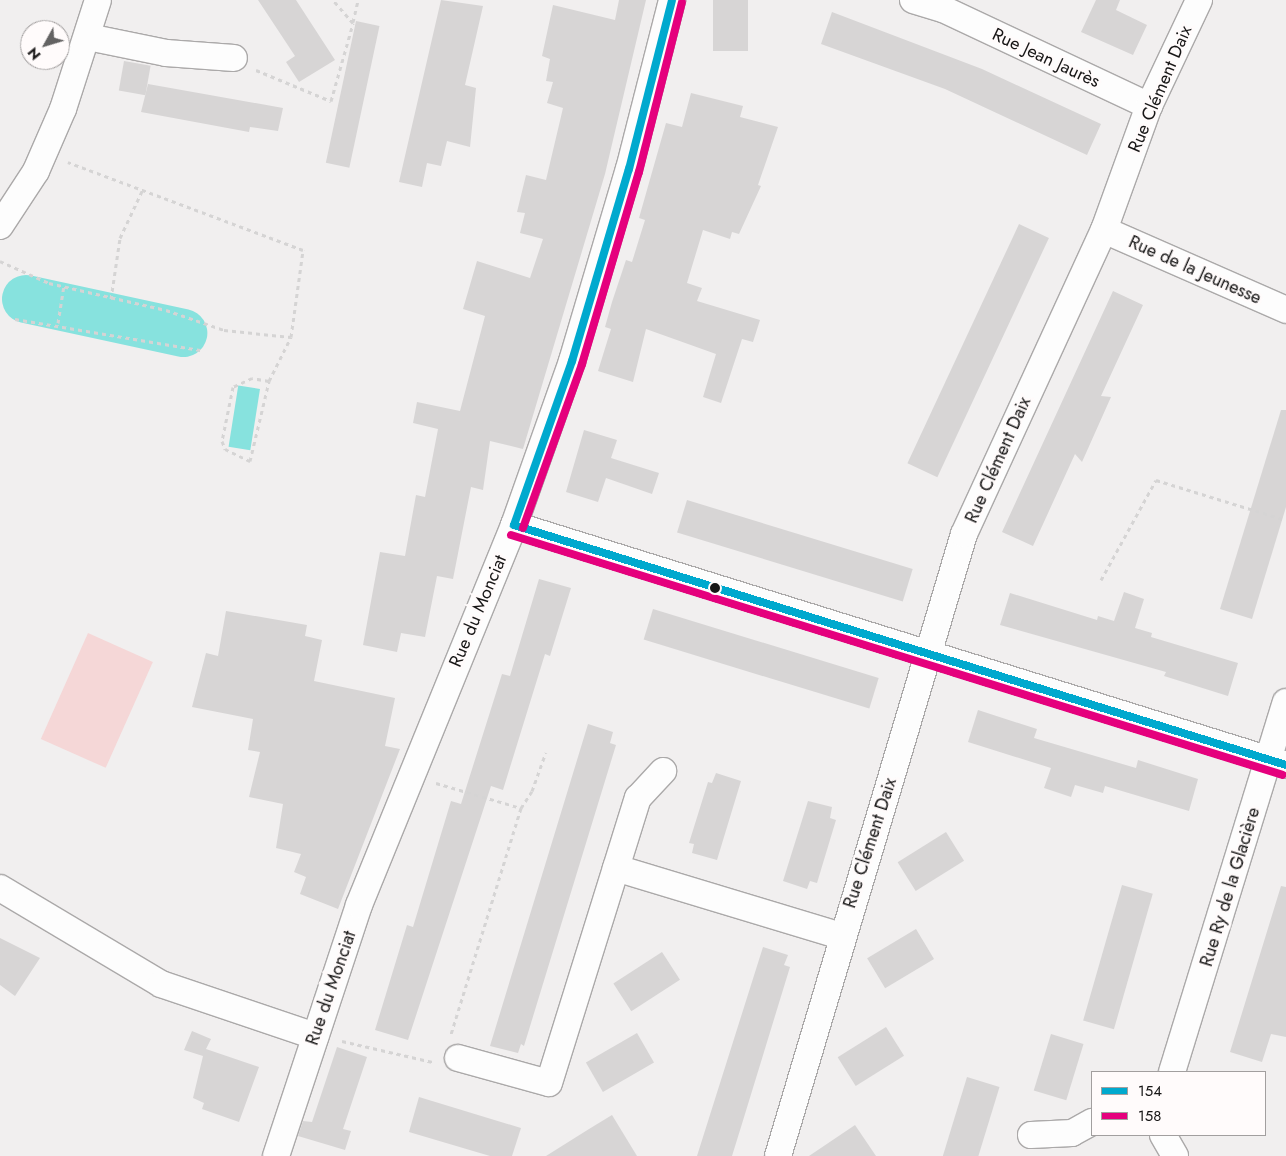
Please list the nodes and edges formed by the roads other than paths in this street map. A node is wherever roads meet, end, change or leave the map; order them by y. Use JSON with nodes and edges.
{"nodes":[{"id":1,"x":98,"y":0,"type":"edge"},
{"id":2,"x":672,"y":0,"type":"edge"},
{"id":3,"x":913,"y":0,"type":"edge"},
{"id":4,"x":1199,"y":0,"type":"edge"},
{"id":5,"x":944,"y":5,"type":"edge"},
{"id":6,"x":88,"y":37,"type":"junction"},
{"id":7,"x":234,"y":58,"type":"road end"},
{"id":8,"x":1149,"y":106,"type":"junction"},
{"id":9,"x":0,"y":226,"type":"edge"},
{"id":10,"x":1104,"y":230,"type":"junction"},
{"id":11,"x":1286,"y":310,"type":"edge"},
{"id":12,"x":514,"y":525,"type":"junction"},
{"id":13,"x":930,"y":654,"type":"junction"},
{"id":14,"x":1286,"y":702,"type":"edge"},
{"id":15,"x":1277,"y":762,"type":"edge"},
{"id":16,"x":663,"y":770,"type":"dead end"},
{"id":17,"x":616,"y":868,"type":"junction"},
{"id":18,"x":0,"y":888,"type":"edge"},
{"id":19,"x":841,"y":936,"type":"junction"},
{"id":20,"x":314,"y":1036,"type":"junction"},
{"id":21,"x":458,"y":1058,"type":"road end"},
{"id":22,"x":1172,"y":1071,"type":"edge"},
{"id":23,"x":1091,"y":1123,"type":"edge"},
{"id":24,"x":1031,"y":1135,"type":"dead end"},
{"id":25,"x":1164,"y":1136,"type":"edge"},
{"id":26,"x":276,"y":1156,"type":"edge"},
{"id":27,"x":778,"y":1156,"type":"edge"},
{"id":28,"x":1175,"y":1156,"type":"edge"}],
"edges":[{"from":1,"to":6,"type":"street"},
{"from":2,"to":12,"type":"street","name":"Rue du Monciat"},
{"from":3,"to":5,"type":"street","name":"Rue Jean Jaurès"},
{"from":4,"to":8,"type":"street","name":"Rue Clément Daix"},
{"from":5,"to":8,"type":"street","name":"Rue Jean Jaurès"},
{"from":6,"to":7,"type":"street"},
{"from":6,"to":9,"type":"street"},
{"from":8,"to":10,"type":"street","name":"Rue Clément Daix"},
{"from":10,"to":11,"type":"street","name":"Rue de la Jeunesse"},
{"from":10,"to":13,"type":"street","name":"Rue Clément Daix"},
{"from":12,"to":13,"type":"street"},
{"from":12,"to":20,"type":"street","name":"Rue du Monciat"},
{"from":13,"to":15,"type":"street"},
{"from":13,"to":19,"type":"street","name":"Rue Clément Daix"},
{"from":14,"to":15,"type":"street","name":"Rue Ry de la Glacière"},
{"from":15,"to":22,"type":"street","name":"Rue Ry de la Glacière"},
{"from":16,"to":17,"type":"street"},
{"from":17,"to":19,"type":"street"},
{"from":17,"to":21,"type":"street"},
{"from":18,"to":20,"type":"street"},
{"from":19,"to":27,"type":"street","name":"Rue Clément Daix"},
{"from":20,"to":26,"type":"street","name":"Rue du Monciat"},
{"from":23,"to":24,"type":"street"},
{"from":25,"to":28,"type":"street"}]}
